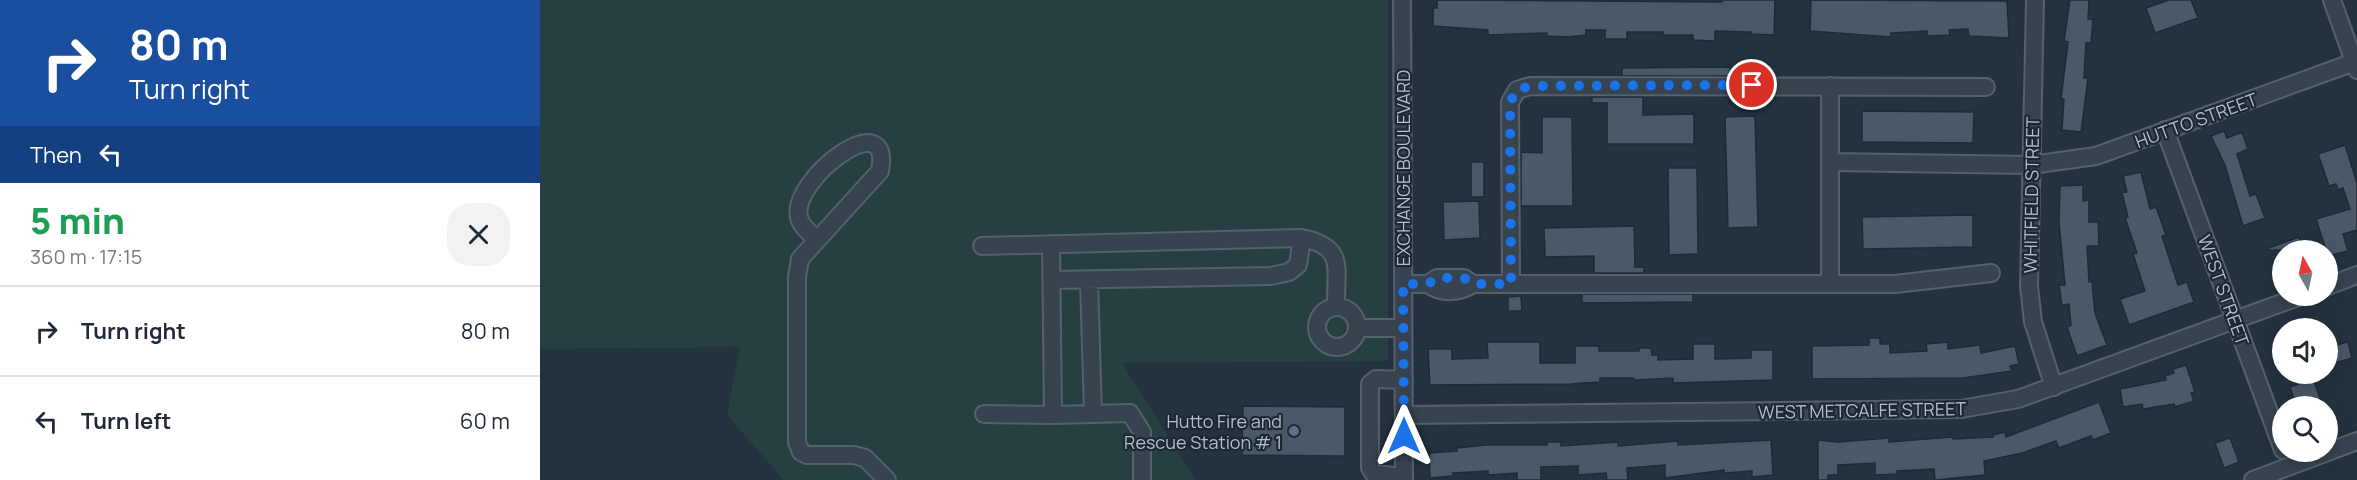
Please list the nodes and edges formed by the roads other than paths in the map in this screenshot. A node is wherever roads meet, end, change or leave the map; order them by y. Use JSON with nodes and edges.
{"nodes":[{"id":1,"x":1402,"y":0,"type":"edge"},
{"id":2,"x":2036,"y":0,"type":"edge"},
{"id":3,"x":2332,"y":0,"type":"edge"},
{"id":4,"x":2356,"y":65,"type":"edge"},
{"id":5,"x":1822,"y":86,"type":"junction"},
{"id":6,"x":1986,"y":87,"type":"dead end"},
{"id":7,"x":2165,"y":130,"type":"junction"},
{"id":8,"x":1830,"y":162,"type":"junction"},
{"id":9,"x":2031,"y":165,"type":"junction"},
{"id":10,"x":817,"y":238,"type":"junction"},
{"id":11,"x":1302,"y":238,"type":"junction"},
{"id":12,"x":1051,"y":244,"type":"junction"},
{"id":13,"x":982,"y":246,"type":"dead end"},
{"id":14,"x":1991,"y":273,"type":"dead end"},
{"id":15,"x":2357,"y":275,"type":"edge"},
{"id":16,"x":1052,"y":280,"type":"junction"},
{"id":17,"x":1089,"y":280,"type":"junction"},
{"id":18,"x":2338,"y":282,"type":"edge"},
{"id":19,"x":1403,"y":284,"type":"junction"},
{"id":20,"x":1511,"y":284,"type":"junction"},
{"id":21,"x":1823,"y":284,"type":"junction"},
{"id":22,"x":2274,"y":306,"type":"edge"},
{"id":23,"x":1336,"y":307,"type":"junction"},
{"id":24,"x":2235,"y":320,"type":"junction"},
{"id":25,"x":1358,"y":328,"type":"junction"},
{"id":26,"x":1403,"y":328,"type":"junction"},
{"id":27,"x":1404,"y":380,"type":"junction"},
{"id":28,"x":2054,"y":387,"type":"junction"},
{"id":29,"x":984,"y":414,"type":"dead end"},
{"id":30,"x":1093,"y":414,"type":"junction"},
{"id":31,"x":1053,"y":415,"type":"junction"},
{"id":32,"x":1404,"y":415,"type":"junction"},
{"id":33,"x":2272,"y":419,"type":"edge"},
{"id":34,"x":2357,"y":441,"type":"edge"},
{"id":35,"x":2338,"y":447,"type":"edge"},
{"id":36,"x":2288,"y":462,"type":"edge"},
{"id":37,"x":1404,"y":478,"type":"edge"},
{"id":38,"x":887,"y":480,"type":"edge"},
{"id":39,"x":1142,"y":480,"type":"edge"},
{"id":40,"x":2253,"y":480,"type":"edge"}],
"edges":[{"from":1,"to":19,"type":"street","name":"EXCHANGE BOULEVARD"},
{"from":2,"to":9,"type":"street","name":"WHITFIELD STREET"},
{"from":3,"to":4,"type":"street"},
{"from":4,"to":7,"type":"street","name":"HUTTO STREET"},
{"from":5,"to":6,"type":"street"},
{"from":5,"to":8,"type":"street"},
{"from":5,"to":20,"type":"street"},
{"from":7,"to":9,"type":"street","name":"HUTTO STREET"},
{"from":7,"to":24,"type":"street","name":"WEST STREET"},
{"from":8,"to":9,"type":"street","name":"HUTTO STREET"},
{"from":8,"to":21,"type":"street"},
{"from":9,"to":28,"type":"street","name":"WHITFIELD STREET"},
{"from":10,"to":10,"type":"street"},
{"from":10,"to":38,"type":"street"},
{"from":11,"to":12,"type":"street"},
{"from":11,"to":17,"type":"street"},
{"from":11,"to":23,"type":"street"},
{"from":12,"to":13,"type":"street"},
{"from":12,"to":16,"type":"street"},
{"from":14,"to":21,"type":"street"},
{"from":15,"to":18,"type":"street"},
{"from":16,"to":17,"type":"street"},
{"from":16,"to":31,"type":"street"},
{"from":17,"to":30,"type":"street"},
{"from":19,"to":20,"type":"street"},
{"from":19,"to":26,"type":"street","name":"EXCHANGE BOULEVARD"},
{"from":20,"to":21,"type":"street"},
{"from":22,"to":24,"type":"street","name":"WEST METCALFE STREET"},
{"from":23,"to":25,"type":"street"},
{"from":23,"to":25,"type":"street"},
{"from":24,"to":28,"type":"street","name":"WEST METCALFE STREET"},
{"from":24,"to":33,"type":"street","name":"WEST STREET"},
{"from":25,"to":26,"type":"street"},
{"from":26,"to":27,"type":"street","name":"EXCHANGE BOULEVARD"},
{"from":27,"to":32,"type":"street","name":"EXCHANGE BOULEVARD"},
{"from":27,"to":37,"type":"street"},
{"from":28,"to":32,"type":"street","name":"WEST METCALFE STREET"},
{"from":29,"to":31,"type":"street"},
{"from":30,"to":31,"type":"street"},
{"from":30,"to":39,"type":"street"},
{"from":32,"to":37,"type":"street","name":"EXCHANGE BOULEVARD"},
{"from":34,"to":35,"type":"street"},
{"from":36,"to":40,"type":"street"}]}
